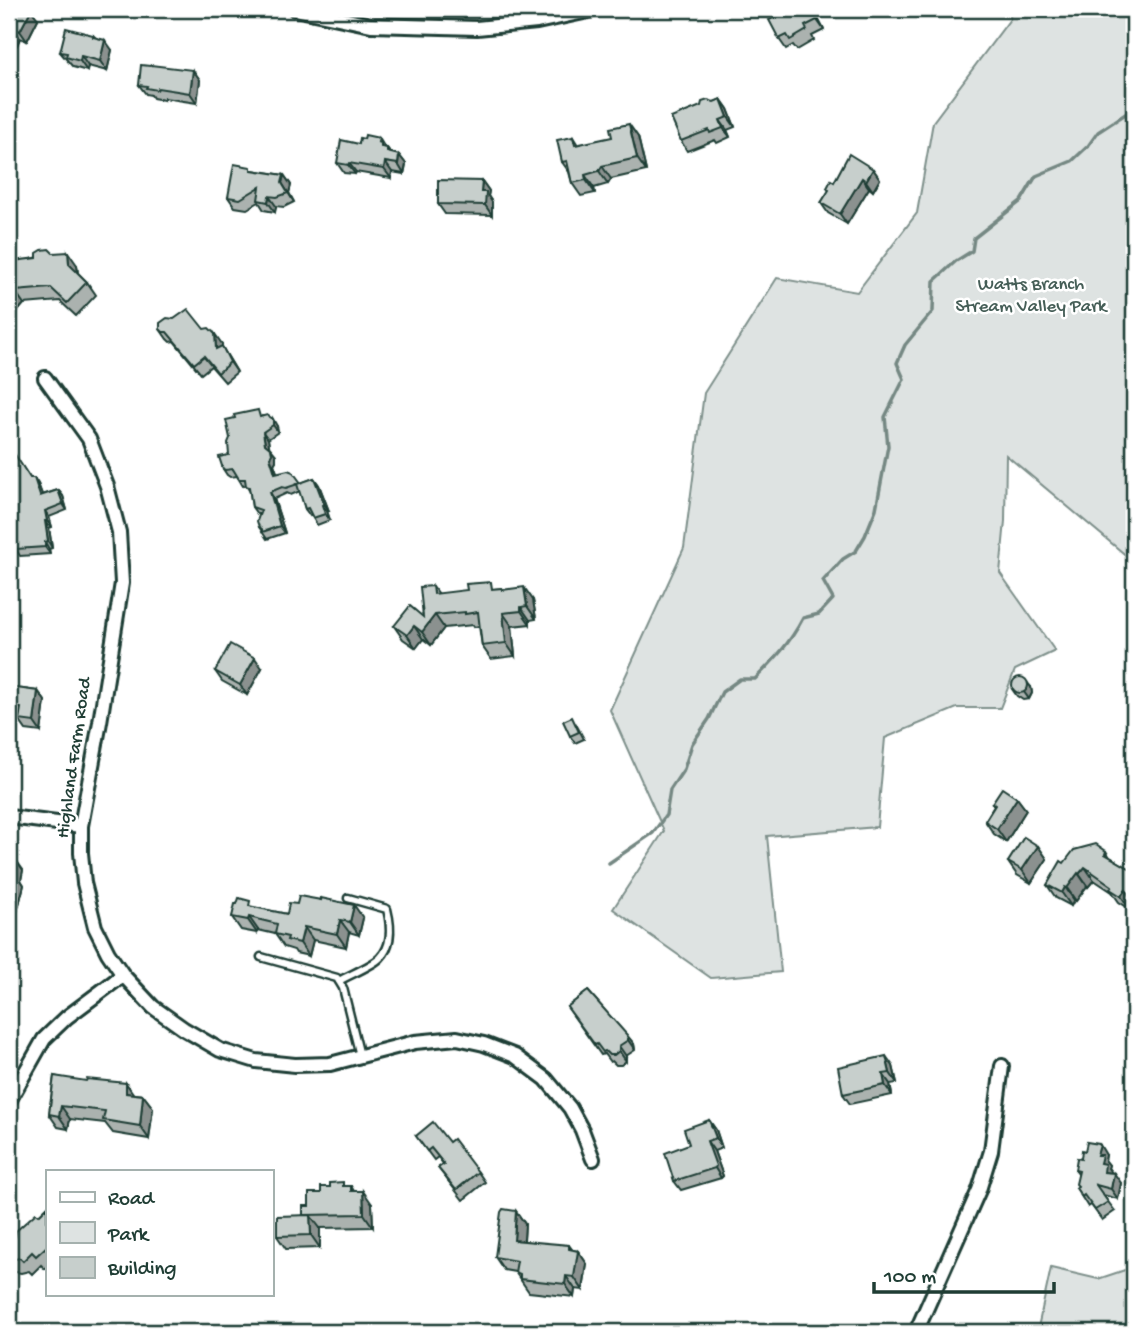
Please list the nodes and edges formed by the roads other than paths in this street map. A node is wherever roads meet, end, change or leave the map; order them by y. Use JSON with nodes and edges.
{"nodes":[{"id":1,"x":295,"y":9,"type":"edge"},
{"id":2,"x":598,"y":9,"type":"edge"},
{"id":3,"x":45,"y":378,"type":"dead end"},
{"id":4,"x":9,"y":817,"type":"edge"},
{"id":5,"x":82,"y":826,"type":"junction"},
{"id":6,"x":348,"y":898,"type":"dead end"},
{"id":7,"x":261,"y":957,"type":"dead end"},
{"id":8,"x":123,"y":975,"type":"junction"},
{"id":9,"x":339,"y":981,"type":"junction"},
{"id":10,"x":360,"y":1056,"type":"junction"},
{"id":11,"x":1002,"y":1066,"type":"dead end"},
{"id":12,"x":9,"y":1101,"type":"edge"},
{"id":13,"x":593,"y":1158,"type":"dead end"},
{"id":14,"x":916,"y":1332,"type":"edge"}],
"edges":[{"from":1,"to":2,"type":"street"},
{"from":3,"to":5,"type":"street","name":"Highland Farm Road"},
{"from":4,"to":5,"type":"street"},
{"from":5,"to":8,"type":"street","name":"Highland Farm Road"},
{"from":6,"to":9,"type":"lane"},
{"from":7,"to":9,"type":"lane"},
{"from":8,"to":10,"type":"street","name":"Highland Farm Road"},
{"from":8,"to":12,"type":"street"},
{"from":9,"to":10,"type":"lane"},
{"from":10,"to":13,"type":"street","name":"Highland Farm Road"},
{"from":11,"to":14,"type":"street"}]}
